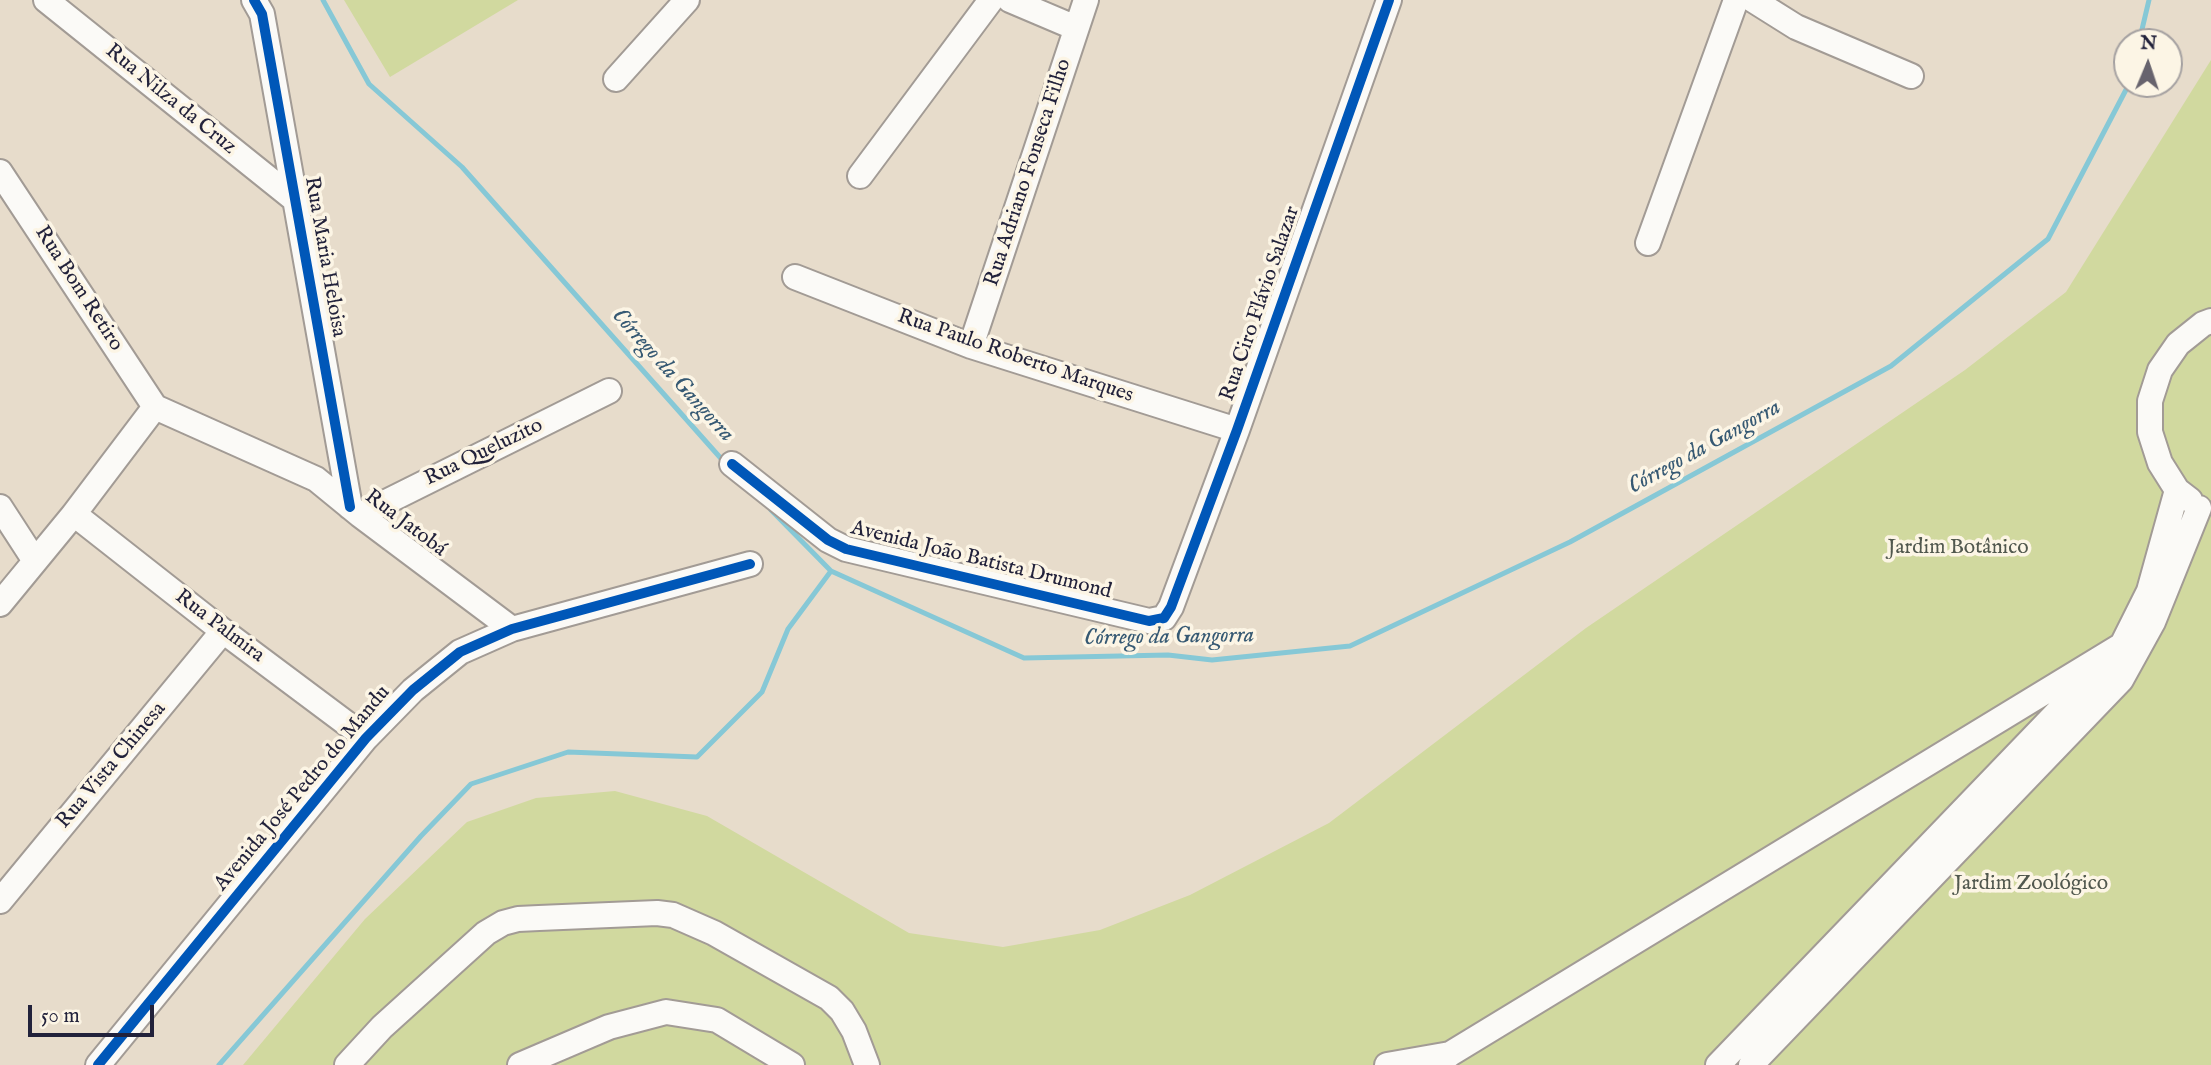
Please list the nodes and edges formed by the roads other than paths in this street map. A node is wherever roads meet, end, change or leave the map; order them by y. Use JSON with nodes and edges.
{"nodes":[{"id":1,"x":46,"y":0,"type":"edge"},
{"id":2,"x":687,"y":0,"type":"edge"},
{"id":3,"x":1086,"y":0,"type":"edge"},
{"id":4,"x":1389,"y":0,"type":"edge"},
{"id":5,"x":1736,"y":0,"type":"edge"},
{"id":6,"x":1753,"y":0,"type":"edge"},
{"id":7,"x":1005,"y":1,"type":"edge"},
{"id":8,"x":258,"y":7,"type":"edge"},
{"id":9,"x":1076,"y":28,"type":"junction"},
{"id":10,"x":1911,"y":76,"type":"dead end"},
{"id":11,"x":616,"y":79,"type":"dead end"},
{"id":12,"x":0,"y":172,"type":"edge"},
{"id":13,"x":860,"y":176,"type":"dead end"},
{"id":14,"x":294,"y":199,"type":"junction"},
{"id":15,"x":1648,"y":243,"type":"dead end"},
{"id":16,"x":795,"y":277,"type":"dead end"},
{"id":17,"x":2208,"y":318,"type":"edge"},
{"id":18,"x":971,"y":346,"type":"junction"},
{"id":19,"x":609,"y":391,"type":"dead end"},
{"id":20,"x":155,"y":407,"type":"junction"},
{"id":21,"x":1237,"y":430,"type":"junction"},
{"id":22,"x":732,"y":464,"type":"dead end"},
{"id":23,"x":2177,"y":490,"type":"junction"},
{"id":24,"x":0,"y":507,"type":"edge"},
{"id":25,"x":355,"y":511,"type":"junction"},
{"id":26,"x":2205,"y":511,"type":"edge"},
{"id":27,"x":74,"y":514,"type":"junction"},
{"id":28,"x":35,"y":561,"type":"junction"},
{"id":29,"x":750,"y":564,"type":"dead end"},
{"id":30,"x":0,"y":604,"type":"edge"},
{"id":31,"x":1164,"y":618,"type":"joint"},
{"id":32,"x":512,"y":629,"type":"junction"},
{"id":33,"x":223,"y":631,"type":"junction"},
{"id":34,"x":2123,"y":645,"type":"junction"},
{"id":35,"x":366,"y":738,"type":"junction"},
{"id":36,"x":0,"y":901,"type":"edge"},
{"id":37,"x":1443,"y":1060,"type":"edge"},
{"id":38,"x":98,"y":1065,"type":"edge"},
{"id":39,"x":347,"y":1065,"type":"edge"},
{"id":40,"x":520,"y":1065,"type":"edge"},
{"id":41,"x":792,"y":1065,"type":"edge"},
{"id":42,"x":867,"y":1065,"type":"edge"},
{"id":43,"x":1387,"y":1065,"type":"edge"},
{"id":44,"x":1718,"y":1065,"type":"edge"},
{"id":45,"x":1751,"y":1065,"type":"edge"}],
"edges":[{"from":1,"to":14,"type":"street","name":"Rua Nilza da Cruz"},
{"from":2,"to":11,"type":"street"},
{"from":3,"to":9,"type":"street","name":"Rua Adriano Fonseca Filho"},
{"from":4,"to":21,"type":"street","name":"Rua Ciro Flávio Salazar"},
{"from":5,"to":15,"type":"street"},
{"from":6,"to":10,"type":"street"},
{"from":7,"to":9,"type":"street"},
{"from":7,"to":13,"type":"street"},
{"from":8,"to":14,"type":"street","name":"Rua Maria Heloisa"},
{"from":9,"to":18,"type":"street","name":"Rua Adriano Fonseca Filho"},
{"from":12,"to":20,"type":"street","name":"Rua Bom Retiro"},
{"from":14,"to":25,"type":"street","name":"Rua Maria Heloisa"},
{"from":16,"to":18,"type":"street","name":"Rua Paulo Roberto Marques"},
{"from":17,"to":23,"type":"street"},
{"from":18,"to":21,"type":"street","name":"Rua Paulo Roberto Marques"},
{"from":19,"to":25,"type":"street","name":"Rua Queluzito"},
{"from":20,"to":25,"type":"street","name":"Rua Jatobá"},
{"from":20,"to":27,"type":"street"},
{"from":21,"to":31,"type":"street","name":"Rua Ciro Flávio Salazar"},
{"from":22,"to":31,"type":"street","name":"Avenida João Batista Drumond"},
{"from":23,"to":26,"type":"street"},
{"from":23,"to":34,"type":"street"},
{"from":24,"to":28,"type":"street"},
{"from":25,"to":32,"type":"street","name":"Rua Jatobá"},
{"from":26,"to":45,"type":"street"},
{"from":27,"to":28,"type":"street"},
{"from":27,"to":33,"type":"street","name":"Rua Palmira"},
{"from":28,"to":30,"type":"street"},
{"from":29,"to":32,"type":"street","name":"Avenida José Pedro do Mandu"},
{"from":32,"to":35,"type":"street","name":"Avenida José Pedro do Mandu"},
{"from":33,"to":35,"type":"street","name":"Rua Palmira"},
{"from":33,"to":36,"type":"street","name":"Rua Vista Chinesa"},
{"from":34,"to":37,"type":"street"},
{"from":34,"to":44,"type":"street"},
{"from":35,"to":38,"type":"street","name":"Avenida José Pedro do Mandu"},
{"from":37,"to":43,"type":"street"},
{"from":39,"to":42,"type":"street"},
{"from":40,"to":41,"type":"street"}]}
